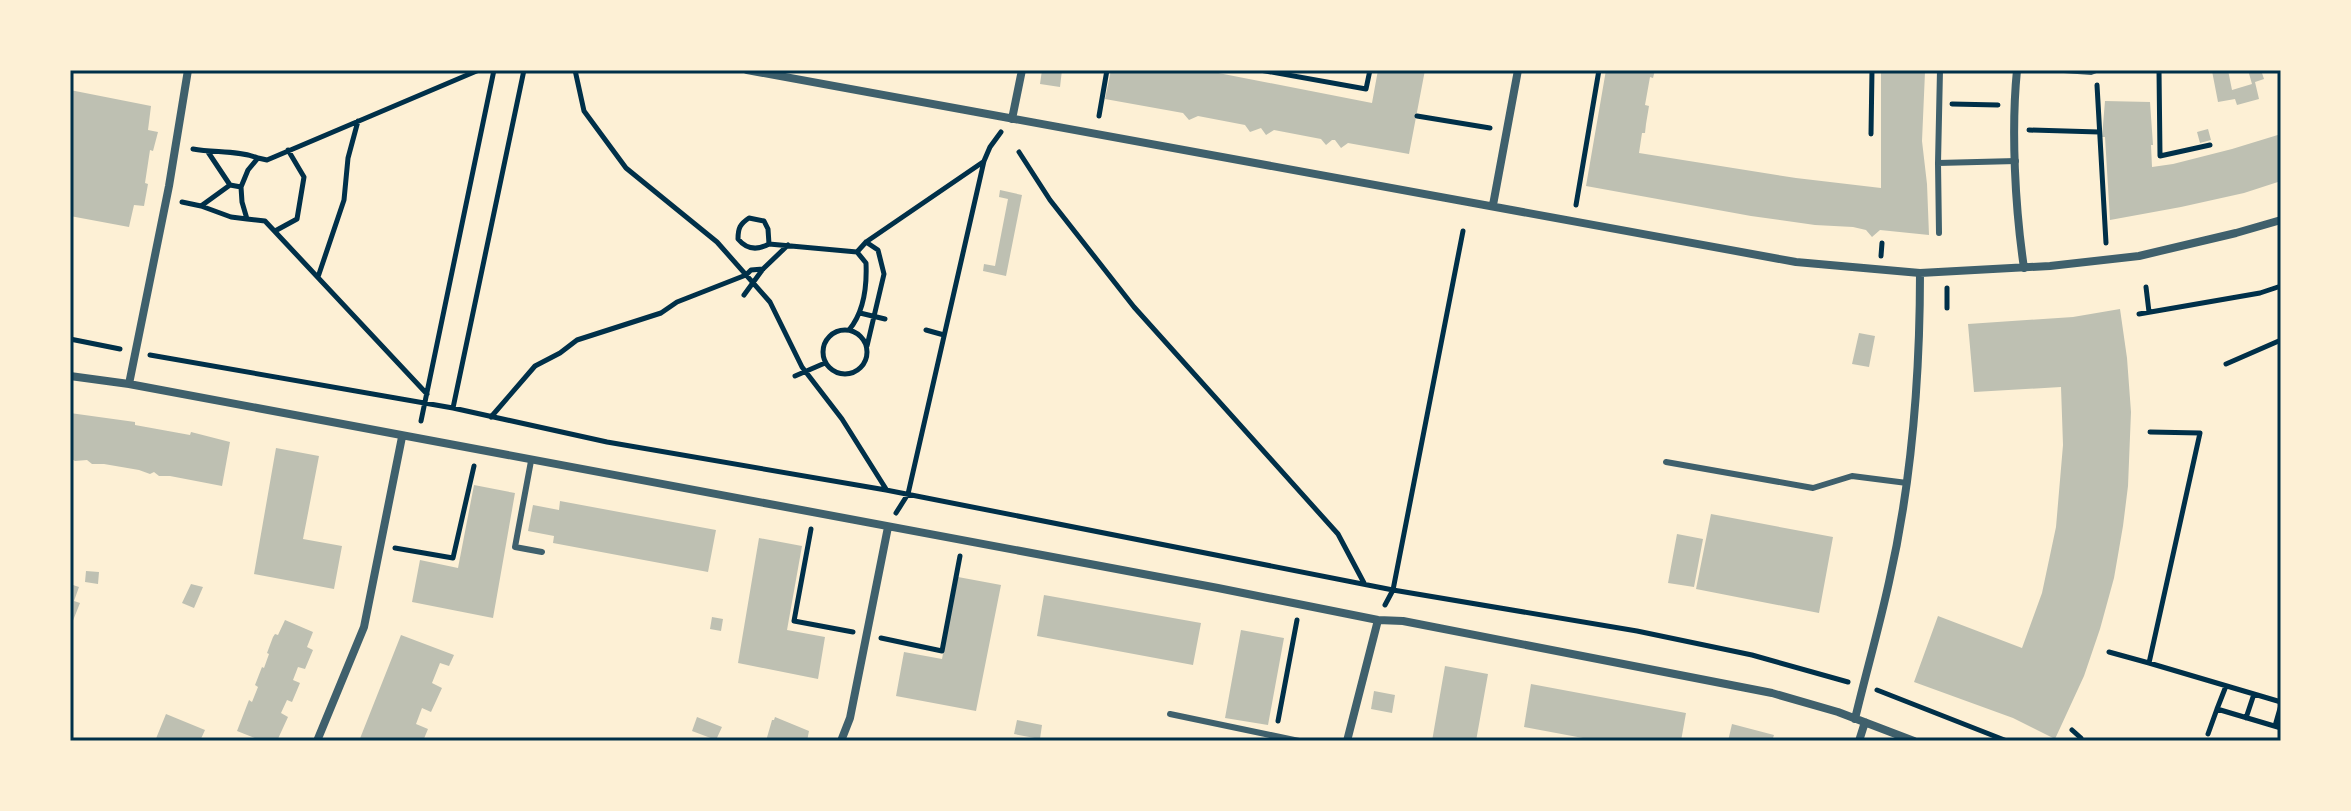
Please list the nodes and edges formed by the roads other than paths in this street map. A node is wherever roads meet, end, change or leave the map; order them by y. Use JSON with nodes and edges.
{"nodes":[{"id":1,"x":188,"y":70,"type":"edge"},
{"id":2,"x":747,"y":70,"type":"edge"},
{"id":3,"x":1022,"y":70,"type":"edge"},
{"id":4,"x":1518,"y":70,"type":"edge"},
{"id":5,"x":1940,"y":70,"type":"edge"},
{"id":6,"x":2017,"y":70,"type":"edge"},
{"id":7,"x":2064,"y":70,"type":"edge"},
{"id":8,"x":2096,"y":70,"type":"edge"},
{"id":9,"x":1012,"y":119,"type":"junction"},
{"id":10,"x":2016,"y":161,"type":"junction"},
{"id":11,"x":1938,"y":163,"type":"junction"},
{"id":12,"x":1493,"y":205,"type":"junction"},
{"id":13,"x":2281,"y":220,"type":"edge"},
{"id":14,"x":1939,"y":233,"type":"dead end"},
{"id":15,"x":2024,"y":268,"type":"junction"},
{"id":16,"x":1920,"y":273,"type":"junction"},
{"id":17,"x":70,"y":376,"type":"edge"},
{"id":18,"x":129,"y":384,"type":"junction"},
{"id":19,"x":402,"y":437,"type":"junction"},
{"id":20,"x":531,"y":461,"type":"junction"},
{"id":21,"x":1666,"y":462,"type":"dead end"},
{"id":22,"x":1907,"y":483,"type":"junction"},
{"id":23,"x":888,"y":527,"type":"junction"},
{"id":24,"x":542,"y":552,"type":"dead end"},
{"id":25,"x":1378,"y":620,"type":"junction"},
{"id":26,"x":1170,"y":714,"type":"dead end"},
{"id":27,"x":1860,"y":720,"type":"junction"},
{"id":28,"x":317,"y":741,"type":"edge"},
{"id":29,"x":841,"y":741,"type":"edge"},
{"id":30,"x":1299,"y":741,"type":"edge"},
{"id":31,"x":1347,"y":741,"type":"edge"},
{"id":32,"x":1859,"y":741,"type":"edge"},
{"id":33,"x":1914,"y":741,"type":"edge"}],
"edges":[{"from":1,"to":18,"type":"street"},
{"from":2,"to":9,"type":"street"},
{"from":3,"to":9,"type":"street"},
{"from":4,"to":12,"type":"street"},
{"from":5,"to":11,"type":"lane"},
{"from":6,"to":10,"type":"street"},
{"from":7,"to":8,"type":"lane"},
{"from":9,"to":12,"type":"street"},
{"from":10,"to":11,"type":"lane"},
{"from":10,"to":15,"type":"street"},
{"from":11,"to":14,"type":"lane"},
{"from":12,"to":16,"type":"street"},
{"from":13,"to":15,"type":"street"},
{"from":15,"to":16,"type":"street"},
{"from":16,"to":22,"type":"street"},
{"from":17,"to":18,"type":"street"},
{"from":18,"to":19,"type":"street"},
{"from":19,"to":20,"type":"street"},
{"from":19,"to":28,"type":"street"},
{"from":20,"to":23,"type":"street"},
{"from":20,"to":24,"type":"lane"},
{"from":21,"to":22,"type":"lane"},
{"from":22,"to":27,"type":"street"},
{"from":23,"to":25,"type":"street"},
{"from":23,"to":29,"type":"street"},
{"from":25,"to":27,"type":"street"},
{"from":25,"to":31,"type":"street"},
{"from":26,"to":30,"type":"lane"},
{"from":27,"to":32,"type":"street"},
{"from":27,"to":33,"type":"street"}]}
